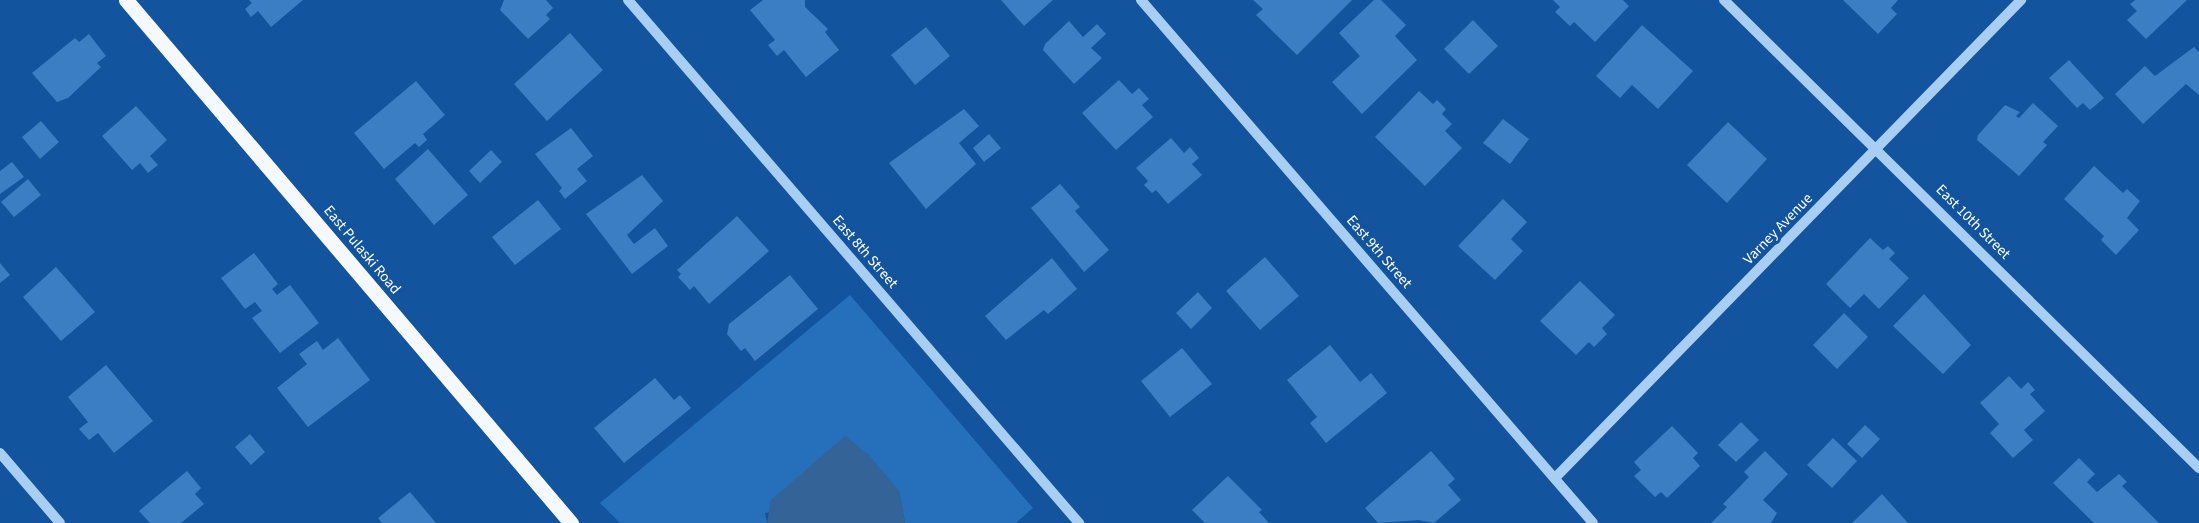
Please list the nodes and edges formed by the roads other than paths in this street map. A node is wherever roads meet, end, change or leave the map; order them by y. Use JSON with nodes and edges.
{"nodes":[{"id":1,"x":126,"y":0,"type":"edge"},
{"id":2,"x":628,"y":0,"type":"edge"},
{"id":3,"x":1142,"y":0,"type":"edge"},
{"id":4,"x":1724,"y":0,"type":"edge"},
{"id":5,"x":2021,"y":0,"type":"edge"},
{"id":6,"x":1878,"y":148,"type":"junction"},
{"id":7,"x":0,"y":453,"type":"edge"},
{"id":8,"x":2199,"y":468,"type":"edge"},
{"id":9,"x":1555,"y":478,"type":"junction"},
{"id":10,"x":60,"y":523,"type":"edge"},
{"id":11,"x":571,"y":523,"type":"edge"},
{"id":12,"x":1079,"y":523,"type":"edge"},
{"id":13,"x":1593,"y":523,"type":"edge"}],
"edges":[{"from":1,"to":11,"type":"main road","name":"East Pulaski Road"},
{"from":2,"to":12,"type":"street","name":"East 8th Street"},
{"from":3,"to":9,"type":"street","name":"East 9th Street"},
{"from":4,"to":6,"type":"street","name":"East 10th Street"},
{"from":5,"to":6,"type":"street","name":"Varney Avenue"},
{"from":6,"to":8,"type":"street","name":"East 10th Street"},
{"from":6,"to":9,"type":"street","name":"Varney Avenue"},
{"from":7,"to":10,"type":"street"},
{"from":9,"to":13,"type":"street","name":"East 9th Street"}]}
